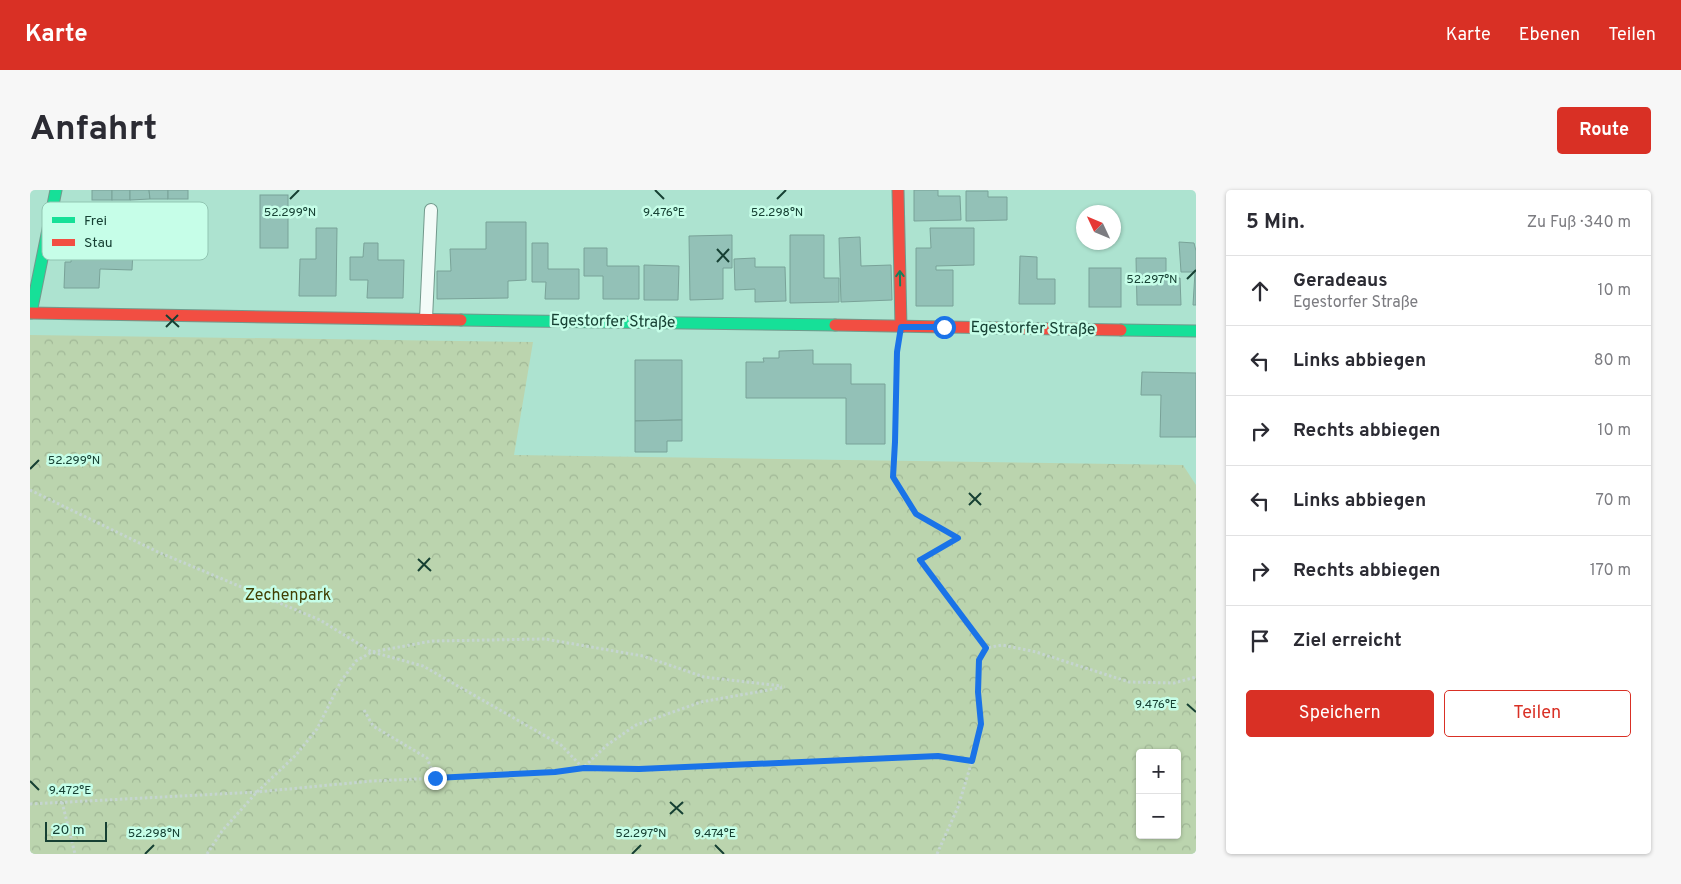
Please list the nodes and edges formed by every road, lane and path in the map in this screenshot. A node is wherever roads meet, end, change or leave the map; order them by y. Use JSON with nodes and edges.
{"nodes":[{"id":1,"x":898,"y":190,"type":"edge"},
{"id":2,"x":431,"y":210,"type":"dead end"},
{"id":3,"x":42,"y":259,"type":"edge"},
{"id":4,"x":31,"y":313,"type":"edge"},
{"id":5,"x":426,"y":319,"type":"junction"},
{"id":6,"x":901,"y":327,"type":"junction"},
{"id":7,"x":1196,"y":332,"type":"edge"},
{"id":8,"x":30,"y":490,"type":"edge"},
{"id":9,"x":986,"y":648,"type":"junction"},
{"id":10,"x":372,"y":652,"type":"junction"},
{"id":11,"x":1196,"y":677,"type":"edge"},
{"id":12,"x":364,"y":710,"type":"dead end"},
{"id":13,"x":972,"y":761,"type":"junction"},
{"id":14,"x":584,"y":768,"type":"junction"},
{"id":15,"x":435,"y":778,"type":"junction"},
{"id":16,"x":257,"y":792,"type":"junction"},
{"id":17,"x":62,"y":802,"type":"junction"},
{"id":18,"x":30,"y":804,"type":"edge"},
{"id":19,"x":75,"y":854,"type":"edge"},
{"id":20,"x":207,"y":854,"type":"edge"},
{"id":21,"x":937,"y":854,"type":"edge"}],
"edges":[{"from":6,"to":1,"type":"main road","one_way":true},
{"from":2,"to":5,"type":"lane"},
{"from":3,"to":4,"type":"main road"},
{"from":4,"to":5,"type":"main road","name":"Egestorfer Straße"},
{"from":5,"to":6,"type":"main road","name":"Egestorfer Straße"},
{"from":6,"to":7,"type":"main road","name":"Egestorfer Straße"},
{"from":6,"to":9,"type":"path"},
{"from":8,"to":10,"type":"path"},
{"from":9,"to":11,"type":"path"},
{"from":9,"to":13,"type":"path"},
{"from":10,"to":14,"type":"path"},
{"from":10,"to":14,"type":"path"},
{"from":10,"to":16,"type":"path"},
{"from":12,"to":15,"type":"path"},
{"from":13,"to":14,"type":"path"},
{"from":13,"to":21,"type":"path"},
{"from":14,"to":15,"type":"path"},
{"from":15,"to":16,"type":"path"},
{"from":16,"to":17,"type":"path"},
{"from":16,"to":20,"type":"path"},
{"from":17,"to":18,"type":"path"},
{"from":17,"to":19,"type":"path"}]}
